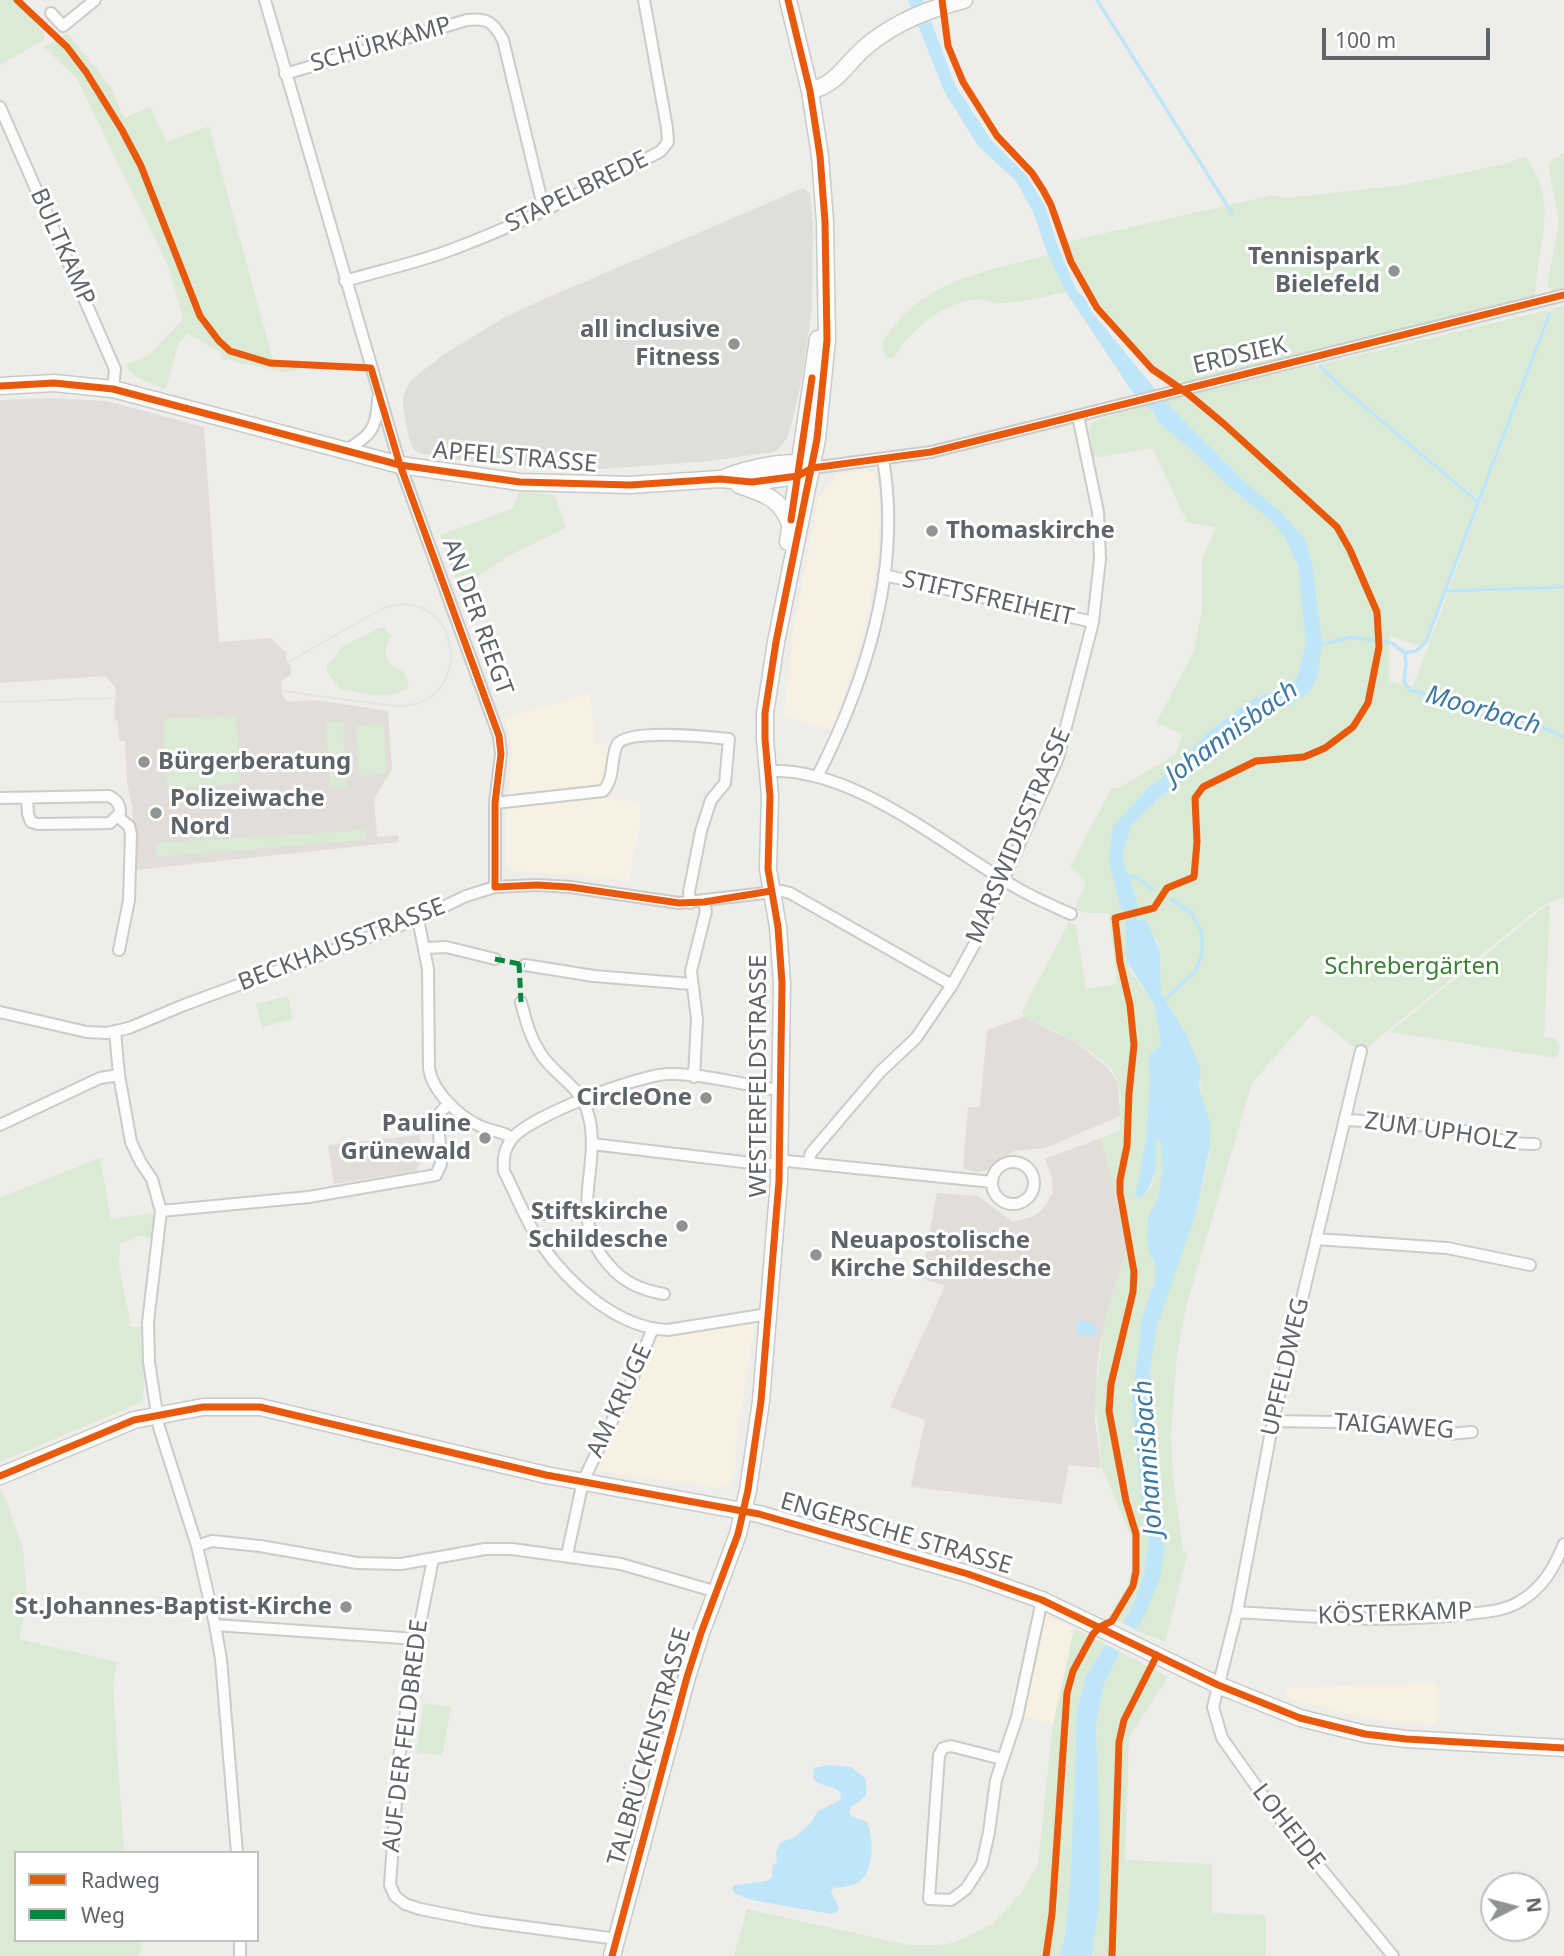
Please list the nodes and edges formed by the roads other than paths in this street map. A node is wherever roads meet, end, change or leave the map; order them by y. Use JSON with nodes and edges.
{"nodes":[{"id":1,"x":95,"y":0,"type":"edge"},
{"id":2,"x":265,"y":0,"type":"edge"},
{"id":3,"x":643,"y":0,"type":"edge"},
{"id":4,"x":788,"y":0,"type":"edge"},
{"id":5,"x":964,"y":0,"type":"edge"},
{"id":6,"x":942,"y":3,"type":"edge"},
{"id":7,"x":51,"y":13,"type":"dead end"},
{"id":8,"x":285,"y":74,"type":"junction"},
{"id":9,"x":810,"y":91,"type":"junction"},
{"id":10,"x":0,"y":107,"type":"edge"},
{"id":11,"x":544,"y":210,"type":"junction"},
{"id":12,"x":345,"y":281,"type":"junction"},
{"id":13,"x":1564,"y":295,"type":"edge"},
{"id":14,"x":0,"y":386,"type":"edge"},
{"id":15,"x":113,"y":389,"type":"junction"},
{"id":16,"x":378,"y":389,"type":"junction"},
{"id":17,"x":1078,"y":416,"type":"junction"},
{"id":18,"x":344,"y":451,"type":"junction"},
{"id":19,"x":883,"y":459,"type":"junction"},
{"id":20,"x":400,"y":465,"type":"junction"},
{"id":21,"x":803,"y":469,"type":"junction"},
{"id":22,"x":720,"y":479,"type":"junction"},
{"id":23,"x":790,"y":524,"type":"junction"},
{"id":24,"x":884,"y":575,"type":"junction"},
{"id":25,"x":1093,"y":622,"type":"junction"},
{"id":26,"x":776,"y":642,"type":"junction"},
{"id":27,"x":768,"y":771,"type":"junction"},
{"id":28,"x":817,"y":777,"type":"junction"},
{"id":29,"x":0,"y":798,"type":"edge"},
{"id":30,"x":27,"y":798,"type":"junction"},
{"id":31,"x":495,"y":803,"type":"junction"},
{"id":32,"x":118,"y":817,"type":"junction"},
{"id":33,"x":1003,"y":880,"type":"junction"},
{"id":34,"x":495,"y":887,"type":"junction"},
{"id":35,"x":771,"y":891,"type":"junction"},
{"id":36,"x":704,"y":902,"type":"junction"},
{"id":37,"x":690,"y":903,"type":"junction"},
{"id":38,"x":1071,"y":914,"type":"dead end"},
{"id":39,"x":418,"y":919,"type":"junction"},
{"id":40,"x":426,"y":948,"type":"junction"},
{"id":41,"x":119,"y":950,"type":"dead end"},
{"id":42,"x":495,"y":959,"type":"dead end"},
{"id":43,"x":525,"y":965,"type":"dead end"},
{"id":44,"x":691,"y":984,"type":"junction"},
{"id":45,"x":952,"y":985,"type":"junction"},
{"id":46,"x":522,"y":1002,"type":"dead end"},
{"id":47,"x":0,"y":1012,"type":"edge"},
{"id":48,"x":115,"y":1031,"type":"junction"},
{"id":49,"x":1361,"y":1051,"type":"dead end"},
{"id":50,"x":119,"y":1075,"type":"junction"},
{"id":51,"x":694,"y":1077,"type":"junction"},
{"id":52,"x":779,"y":1090,"type":"junction"},
{"id":53,"x":583,"y":1100,"type":"junction"},
{"id":54,"x":449,"y":1103,"type":"junction"},
{"id":55,"x":1346,"y":1120,"type":"junction"},
{"id":56,"x":0,"y":1125,"type":"edge"},
{"id":57,"x":512,"y":1138,"type":"junction"},
{"id":58,"x":592,"y":1144,"type":"junction"},
{"id":59,"x":1535,"y":1144,"type":"dead end"},
{"id":60,"x":780,"y":1163,"type":"junction"},
{"id":61,"x":808,"y":1163,"type":"junction"},
{"id":62,"x":992,"y":1182,"type":"junction"},
{"id":63,"x":161,"y":1211,"type":"junction"},
{"id":64,"x":585,"y":1214,"type":"junction"},
{"id":65,"x":526,"y":1217,"type":"junction"},
{"id":66,"x":1316,"y":1239,"type":"junction"},
{"id":67,"x":1530,"y":1265,"type":"dead end"},
{"id":68,"x":664,"y":1294,"type":"dead end"},
{"id":69,"x":768,"y":1314,"type":"junction"},
{"id":70,"x":653,"y":1328,"type":"junction"},
{"id":71,"x":157,"y":1415,"type":"junction"},
{"id":72,"x":1273,"y":1421,"type":"junction"},
{"id":73,"x":1472,"y":1433,"type":"dead end"},
{"id":74,"x":0,"y":1476,"type":"edge"},
{"id":75,"x":583,"y":1481,"type":"junction"},
{"id":76,"x":744,"y":1511,"type":"junction"},
{"id":77,"x":1564,"y":1544,"type":"edge"},
{"id":78,"x":197,"y":1546,"type":"junction"},
{"id":79,"x":567,"y":1555,"type":"junction"},
{"id":80,"x":433,"y":1559,"type":"junction"},
{"id":81,"x":717,"y":1592,"type":"junction"},
{"id":82,"x":1042,"y":1600,"type":"junction"},
{"id":83,"x":1237,"y":1612,"type":"junction"},
{"id":84,"x":215,"y":1625,"type":"junction"},
{"id":85,"x":417,"y":1639,"type":"junction"},
{"id":86,"x":1218,"y":1685,"type":"junction"},
{"id":87,"x":1564,"y":1748,"type":"edge"},
{"id":88,"x":1002,"y":1759,"type":"junction"},
{"id":89,"x":237,"y":1851,"type":"edge"},
{"id":90,"x":617,"y":1939,"type":"junction"},
{"id":91,"x":612,"y":1956,"type":"edge"},
{"id":92,"x":1394,"y":1956,"type":"edge"}],
"edges":[{"from":1,"to":7,"type":"street"},
{"from":2,"to":8,"type":"street","name":"AN DER REEGT"},
{"from":3,"to":11,"type":"street","name":"STAPELBREDE"},
{"from":4,"to":9,"type":"main road","name":"WESTERFELDSTRASSE"},
{"from":5,"to":6,"type":"main road"},
{"from":6,"to":9,"type":"main road"},
{"from":8,"to":11,"type":"street","name":"SCHÜRKAMP"},
{"from":8,"to":12,"type":"street","name":"AN DER REEGT"},
{"from":9,"to":21,"type":"main road","name":"WESTERFELDSTRASSE"},
{"from":10,"to":15,"type":"street","name":"BULTKAMP"},
{"from":11,"to":12,"type":"street","name":"STAPELBREDE"},
{"from":12,"to":16,"type":"street","name":"AN DER REEGT"},
{"from":13,"to":17,"type":"street","name":"ERDSIEK"},
{"from":14,"to":15,"type":"main road","name":"APFELSTRASSE"},
{"from":15,"to":18,"type":"main road","name":"APFELSTRASSE"},
{"from":16,"to":18,"type":"street","name":"AN DER REEGT"},
{"from":16,"to":20,"type":"street","name":"AN DER REEGT"},
{"from":17,"to":19,"type":"street","name":"ERDSIEK"},
{"from":17,"to":25,"type":"street","name":"MARSWIDISSTRASSE"},
{"from":18,"to":20,"type":"main road","name":"APFELSTRASSE"},
{"from":19,"to":21,"type":"street"},
{"from":19,"to":24,"type":"street"},
{"from":20,"to":22,"type":"main road","name":"APFELSTRASSE"},
{"from":20,"to":31,"type":"street","name":"AN DER REEGT"},
{"from":21,"to":22,"type":"main road","name":"APFELSTRASSE"},
{"from":21,"to":23,"type":"main road","name":"WESTERFELDSTRASSE"},
{"from":21,"to":26,"type":"main road","name":"WESTERFELDSTRASSE"},
{"from":22,"to":23,"type":"main road"},
{"from":23,"to":26,"type":"main road","name":"WESTERFELDSTRASSE"},
{"from":24,"to":25,"type":"street","name":"STIFTSFREIHEIT"},
{"from":24,"to":28,"type":"street"},
{"from":25,"to":33,"type":"street","name":"MARSWIDISSTRASSE"},
{"from":26,"to":27,"type":"main road","name":"WESTERFELDSTRASSE"},
{"from":27,"to":28,"type":"street"},
{"from":27,"to":35,"type":"main road","name":"WESTERFELDSTRASSE"},
{"from":28,"to":33,"type":"street"},
{"from":29,"to":30,"type":"street"},
{"from":30,"to":32,"type":"street"},
{"from":30,"to":32,"type":"street"},
{"from":31,"to":34,"type":"street","name":"AN DER REEGT"},
{"from":31,"to":37,"type":"street"},
{"from":32,"to":41,"type":"street"},
{"from":33,"to":38,"type":"street"},
{"from":33,"to":45,"type":"street","name":"MARSWIDISSTRASSE"},
{"from":34,"to":37,"type":"street","name":"BECKHAUSSTRASSE"},
{"from":34,"to":39,"type":"street","name":"BECKHAUSSTRASSE"},
{"from":35,"to":36,"type":"street","name":"BECKHAUSSTRASSE"},
{"from":35,"to":45,"type":"street"},
{"from":35,"to":52,"type":"main road","name":"WESTERFELDSTRASSE"},
{"from":36,"to":37,"type":"street","name":"BECKHAUSSTRASSE"},
{"from":36,"to":44,"type":"street"},
{"from":39,"to":40,"type":"street"},
{"from":39,"to":48,"type":"street","name":"BECKHAUSSTRASSE"},
{"from":40,"to":42,"type":"street"},
{"from":40,"to":54,"type":"street"},
{"from":43,"to":44,"type":"street"},
{"from":44,"to":51,"type":"street"},
{"from":45,"to":61,"type":"street","name":"MARSWIDISSTRASSE"},
{"from":46,"to":53,"type":"street"},
{"from":47,"to":48,"type":"street","name":"BECKHAUSSTRASSE"},
{"from":48,"to":50,"type":"street"},
{"from":49,"to":55,"type":"street","name":"UPFELDWEG"},
{"from":50,"to":56,"type":"street"},
{"from":50,"to":63,"type":"street"},
{"from":51,"to":52,"type":"street"},
{"from":51,"to":53,"type":"street"},
{"from":52,"to":60,"type":"main road","name":"WESTERFELDSTRASSE"},
{"from":53,"to":57,"type":"street"},
{"from":53,"to":58,"type":"street"},
{"from":54,"to":57,"type":"street"},
{"from":54,"to":63,"type":"street"},
{"from":55,"to":59,"type":"street","name":"ZUM UPHOLZ"},
{"from":55,"to":66,"type":"street","name":"UPFELDWEG"},
{"from":57,"to":65,"type":"street"},
{"from":58,"to":60,"type":"street"},
{"from":58,"to":64,"type":"street"},
{"from":60,"to":61,"type":"street"},
{"from":60,"to":69,"type":"main road","name":"WESTERFELDSTRASSE"},
{"from":61,"to":62,"type":"street"},
{"from":62,"to":62,"type":"street"},
{"from":63,"to":71,"type":"street"},
{"from":64,"to":65,"type":"street"},
{"from":64,"to":68,"type":"street"},
{"from":65,"to":70,"type":"street"},
{"from":66,"to":67,"type":"street"},
{"from":66,"to":72,"type":"street","name":"UPFELDWEG"},
{"from":69,"to":70,"type":"street"},
{"from":69,"to":76,"type":"main road","name":"WESTERFELDSTRASSE"},
{"from":70,"to":75,"type":"street","name":"AM KRUGE"},
{"from":71,"to":74,"type":"main road","name":"ENGERSCHE STRASSE"},
{"from":71,"to":75,"type":"main road","name":"ENGERSCHE STRASSE"},
{"from":71,"to":78,"type":"street"},
{"from":72,"to":73,"type":"street","name":"TAIGAWEG"},
{"from":72,"to":83,"type":"street","name":"UPFELDWEG"},
{"from":75,"to":76,"type":"main road","name":"ENGERSCHE STRASSE"},
{"from":75,"to":79,"type":"street","name":"AM KRUGE"},
{"from":76,"to":81,"type":"main road","name":"TALBRÜCKENSTRASSE"},
{"from":76,"to":82,"type":"main road","name":"ENGERSCHE STRASSE"},
{"from":77,"to":83,"type":"street","name":"KÖSTERKAMP"},
{"from":78,"to":80,"type":"street"},
{"from":78,"to":84,"type":"street"},
{"from":79,"to":80,"type":"street"},
{"from":79,"to":81,"type":"street"},
{"from":80,"to":85,"type":"street","name":"AUF DER FELDBREDE"},
{"from":81,"to":90,"type":"main road","name":"TALBRÜCKENSTRASSE"},
{"from":82,"to":86,"type":"main road","name":"ENGERSCHE STRASSE"},
{"from":82,"to":88,"type":"street"},
{"from":83,"to":86,"type":"street","name":"UPFELDWEG"},
{"from":84,"to":85,"type":"street"},
{"from":84,"to":89,"type":"street"},
{"from":85,"to":90,"type":"street","name":"AUF DER FELDBREDE"},
{"from":86,"to":87,"type":"main road","name":"ENGERSCHE STRASSE"},
{"from":86,"to":92,"type":"street","name":"LOHEIDE"},
{"from":88,"to":88,"type":"street"},
{"from":90,"to":91,"type":"main road","name":"TALBRÜCKENSTRASSE"}]}
